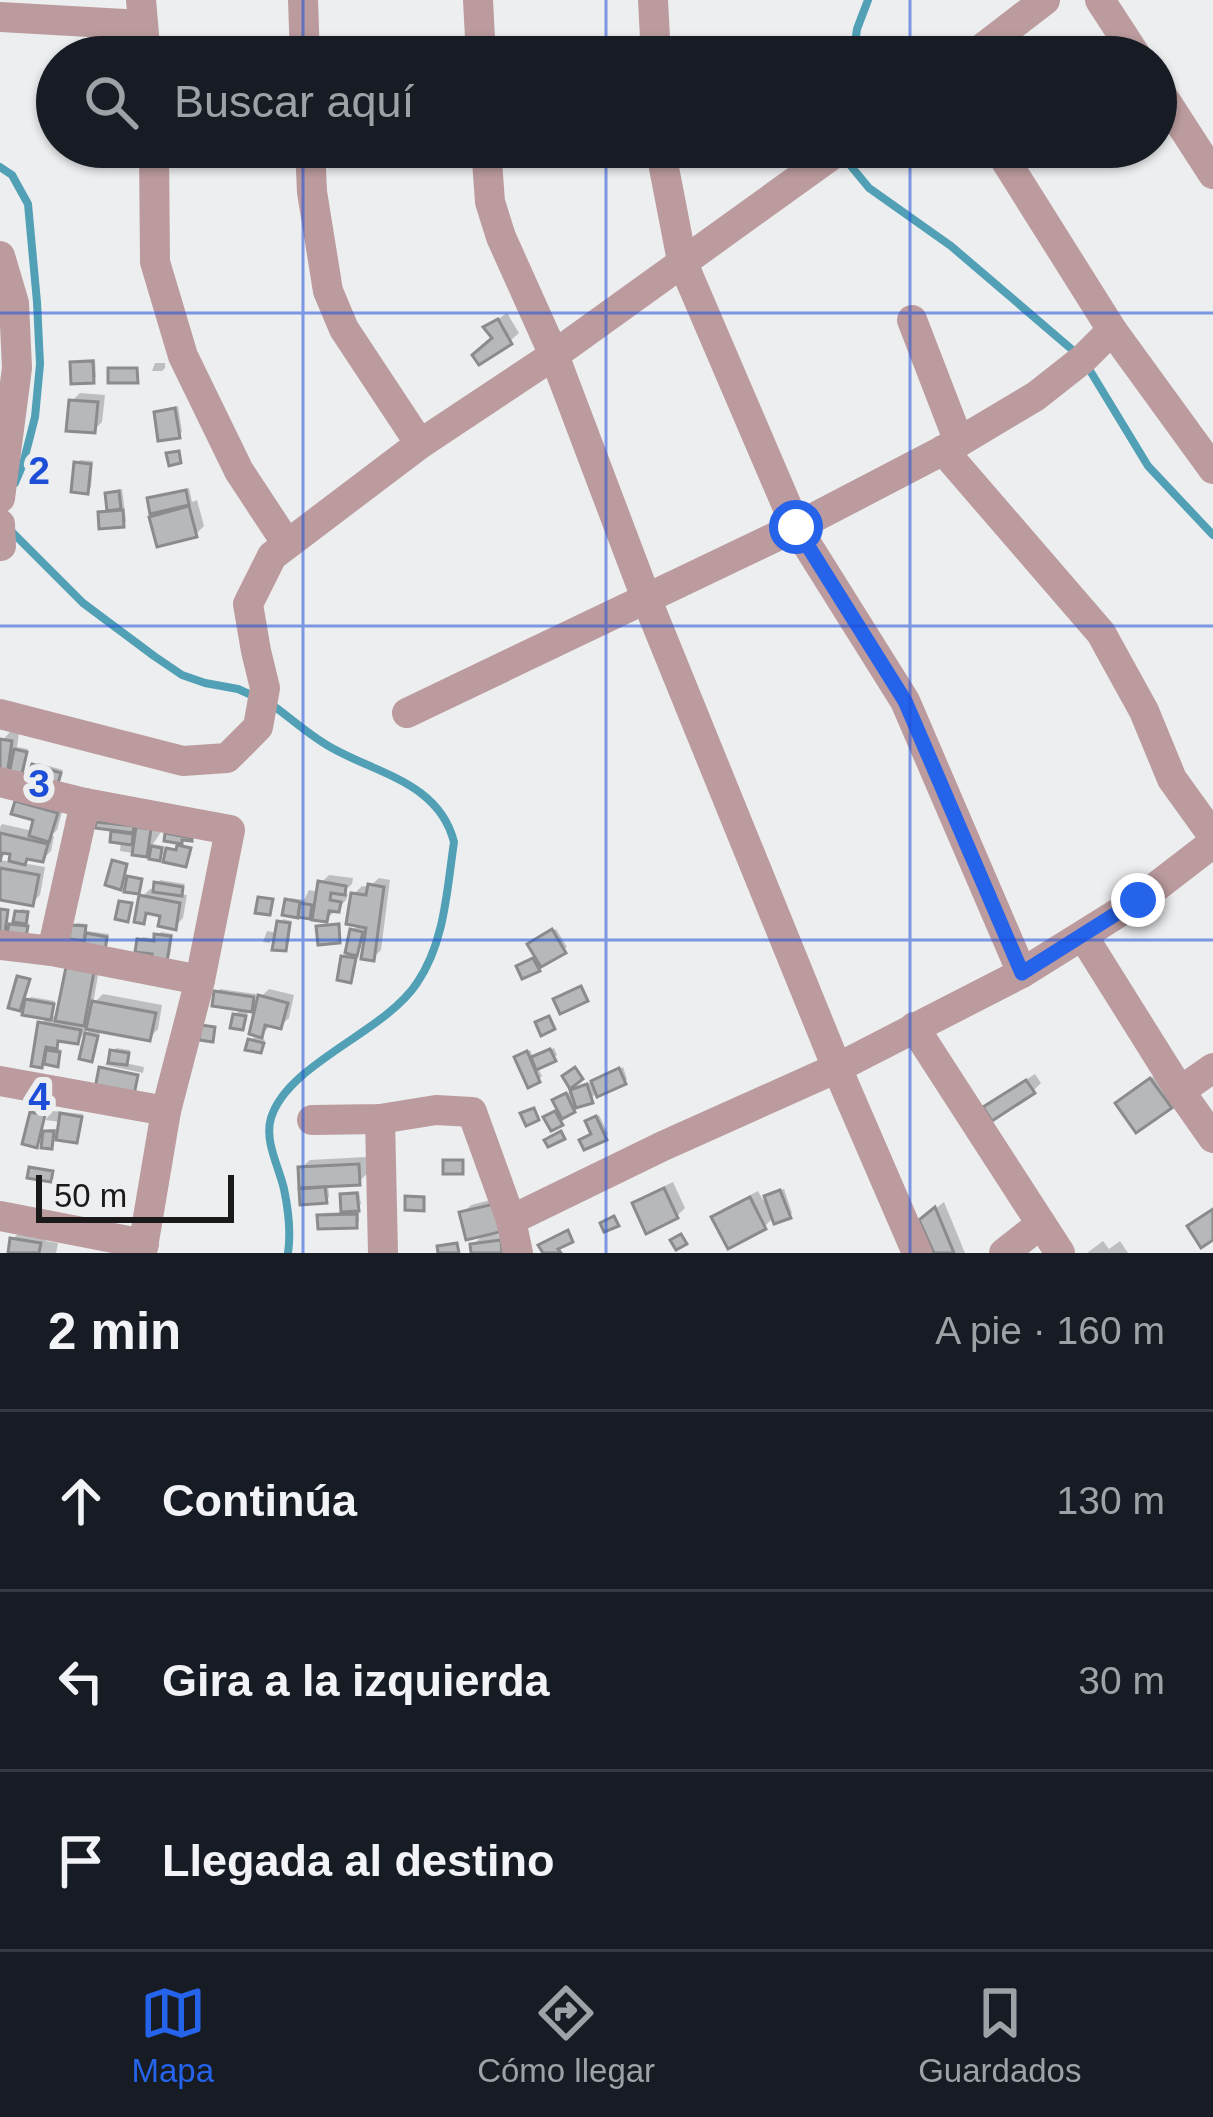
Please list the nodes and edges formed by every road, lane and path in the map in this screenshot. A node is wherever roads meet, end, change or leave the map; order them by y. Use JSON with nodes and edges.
{"nodes":[{"id":1,"x":302,"y":0,"type":"edge"},
{"id":2,"x":478,"y":0,"type":"edge"},
{"id":3,"x":653,"y":0,"type":"edge"},
{"id":4,"x":1045,"y":0,"type":"edge"},
{"id":5,"x":1100,"y":0,"type":"edge"},
{"id":6,"x":142,"y":12,"type":"edge"},
{"id":7,"x":0,"y":17,"type":"edge"},
{"id":8,"x":304,"y":36,"type":"edge"},
{"id":9,"x":480,"y":36,"type":"edge"},
{"id":10,"x":655,"y":36,"type":"edge"},
{"id":11,"x":998,"y":36,"type":"edge"},
{"id":12,"x":1123,"y":36,"type":"edge"},
{"id":13,"x":1177,"y":118,"type":"edge"},
{"id":14,"x":154,"y":168,"type":"edge"},
{"id":15,"x":311,"y":168,"type":"edge"},
{"id":16,"x":488,"y":168,"type":"edge"},
{"id":17,"x":664,"y":168,"type":"edge"},
{"id":18,"x":812,"y":168,"type":"edge"},
{"id":19,"x":1010,"y":168,"type":"edge"},
{"id":20,"x":1213,"y":174,"type":"edge"},
{"id":21,"x":0,"y":256,"type":"edge"},
{"id":22,"x":682,"y":261,"type":"junction"},
{"id":23,"x":912,"y":320,"type":"dead end"},
{"id":24,"x":1112,"y":331,"type":"junction"},
{"id":25,"x":554,"y":355,"type":"junction"},
{"id":26,"x":420,"y":444,"type":"junction"},
{"id":27,"x":951,"y":446,"type":"junction"},
{"id":28,"x":1213,"y":469,"type":"edge"},
{"id":29,"x":0,"y":498,"type":"edge"},
{"id":30,"x":0,"y":524,"type":"edge"},
{"id":31,"x":796,"y":527,"type":"junction"},
{"id":32,"x":1,"y":546,"type":"edge"},
{"id":33,"x":280,"y":550,"type":"junction"},
{"id":34,"x":646,"y":598,"type":"junction"},
{"id":35,"x":407,"y":713,"type":"dead end"},
{"id":36,"x":0,"y":714,"type":"edge"},
{"id":37,"x":0,"y":782,"type":"edge"},
{"id":38,"x":85,"y":803,"type":"junction"},
{"id":39,"x":1213,"y":839,"type":"edge"},
{"id":40,"x":1083,"y":936,"type":"junction"},
{"id":41,"x":0,"y":944,"type":"edge"},
{"id":42,"x":52,"y":951,"type":"junction"},
{"id":43,"x":1022,"y":973,"type":"junction"},
{"id":44,"x":200,"y":980,"type":"junction"},
{"id":45,"x":914,"y":1027,"type":"junction"},
{"id":46,"x":837,"y":1068,"type":"junction"},
{"id":47,"x":1213,"y":1068,"type":"edge"},
{"id":48,"x":0,"y":1081,"type":"edge"},
{"id":49,"x":1180,"y":1091,"type":"junction"},
{"id":50,"x":166,"y":1111,"type":"junction"},
{"id":51,"x":380,"y":1119,"type":"junction"},
{"id":52,"x":312,"y":1120,"type":"dead end"},
{"id":53,"x":1213,"y":1138,"type":"edge"},
{"id":54,"x":0,"y":1216,"type":"edge"},
{"id":55,"x":511,"y":1220,"type":"junction"},
{"id":56,"x":1041,"y":1224,"type":"junction"},
{"id":57,"x":143,"y":1248,"type":"edge"},
{"id":58,"x":383,"y":1253,"type":"edge"},
{"id":59,"x":518,"y":1253,"type":"edge"},
{"id":60,"x":917,"y":1253,"type":"edge"},
{"id":61,"x":1004,"y":1253,"type":"edge"},
{"id":62,"x":1060,"y":1253,"type":"edge"}],
"edges":[{"from":1,"to":8,"type":"street"},
{"from":2,"to":9,"type":"street"},
{"from":3,"to":10,"type":"street"},
{"from":4,"to":11,"type":"street"},
{"from":5,"to":12,"type":"street"},
{"from":6,"to":7,"type":"street"},
{"from":13,"to":20,"type":"street"},
{"from":14,"to":33,"type":"street"},
{"from":15,"to":26,"type":"street"},
{"from":16,"to":25,"type":"street"},
{"from":17,"to":22,"type":"street"},
{"from":18,"to":22,"type":"street"},
{"from":19,"to":24,"type":"street"},
{"from":21,"to":29,"type":"street"},
{"from":22,"to":25,"type":"street"},
{"from":22,"to":31,"type":"street"},
{"from":23,"to":27,"type":"street"},
{"from":24,"to":27,"type":"street"},
{"from":24,"to":28,"type":"street"},
{"from":25,"to":26,"type":"street"},
{"from":25,"to":34,"type":"street"},
{"from":26,"to":33,"type":"street"},
{"from":27,"to":31,"type":"street"},
{"from":27,"to":39,"type":"street"},
{"from":30,"to":32,"type":"street"},
{"from":31,"to":34,"type":"street"},
{"from":31,"to":43,"type":"street"},
{"from":33,"to":36,"type":"street"},
{"from":34,"to":35,"type":"street"},
{"from":34,"to":46,"type":"street"},
{"from":37,"to":38,"type":"street"},
{"from":38,"to":42,"type":"street"},
{"from":38,"to":44,"type":"street"},
{"from":39,"to":40,"type":"street"},
{"from":40,"to":43,"type":"street"},
{"from":40,"to":49,"type":"street"},
{"from":41,"to":42,"type":"street"},
{"from":42,"to":44,"type":"street"},
{"from":43,"to":45,"type":"street"},
{"from":44,"to":50,"type":"street"},
{"from":45,"to":46,"type":"street"},
{"from":45,"to":56,"type":"street"},
{"from":46,"to":55,"type":"street"},
{"from":46,"to":60,"type":"street"},
{"from":47,"to":49,"type":"street"},
{"from":48,"to":50,"type":"street"},
{"from":49,"to":53,"type":"street"},
{"from":50,"to":57,"type":"street"},
{"from":51,"to":52,"type":"street"},
{"from":51,"to":55,"type":"street"},
{"from":51,"to":58,"type":"street"},
{"from":54,"to":57,"type":"street"},
{"from":55,"to":59,"type":"street"},
{"from":56,"to":61,"type":"street"},
{"from":56,"to":62,"type":"street"}]}
